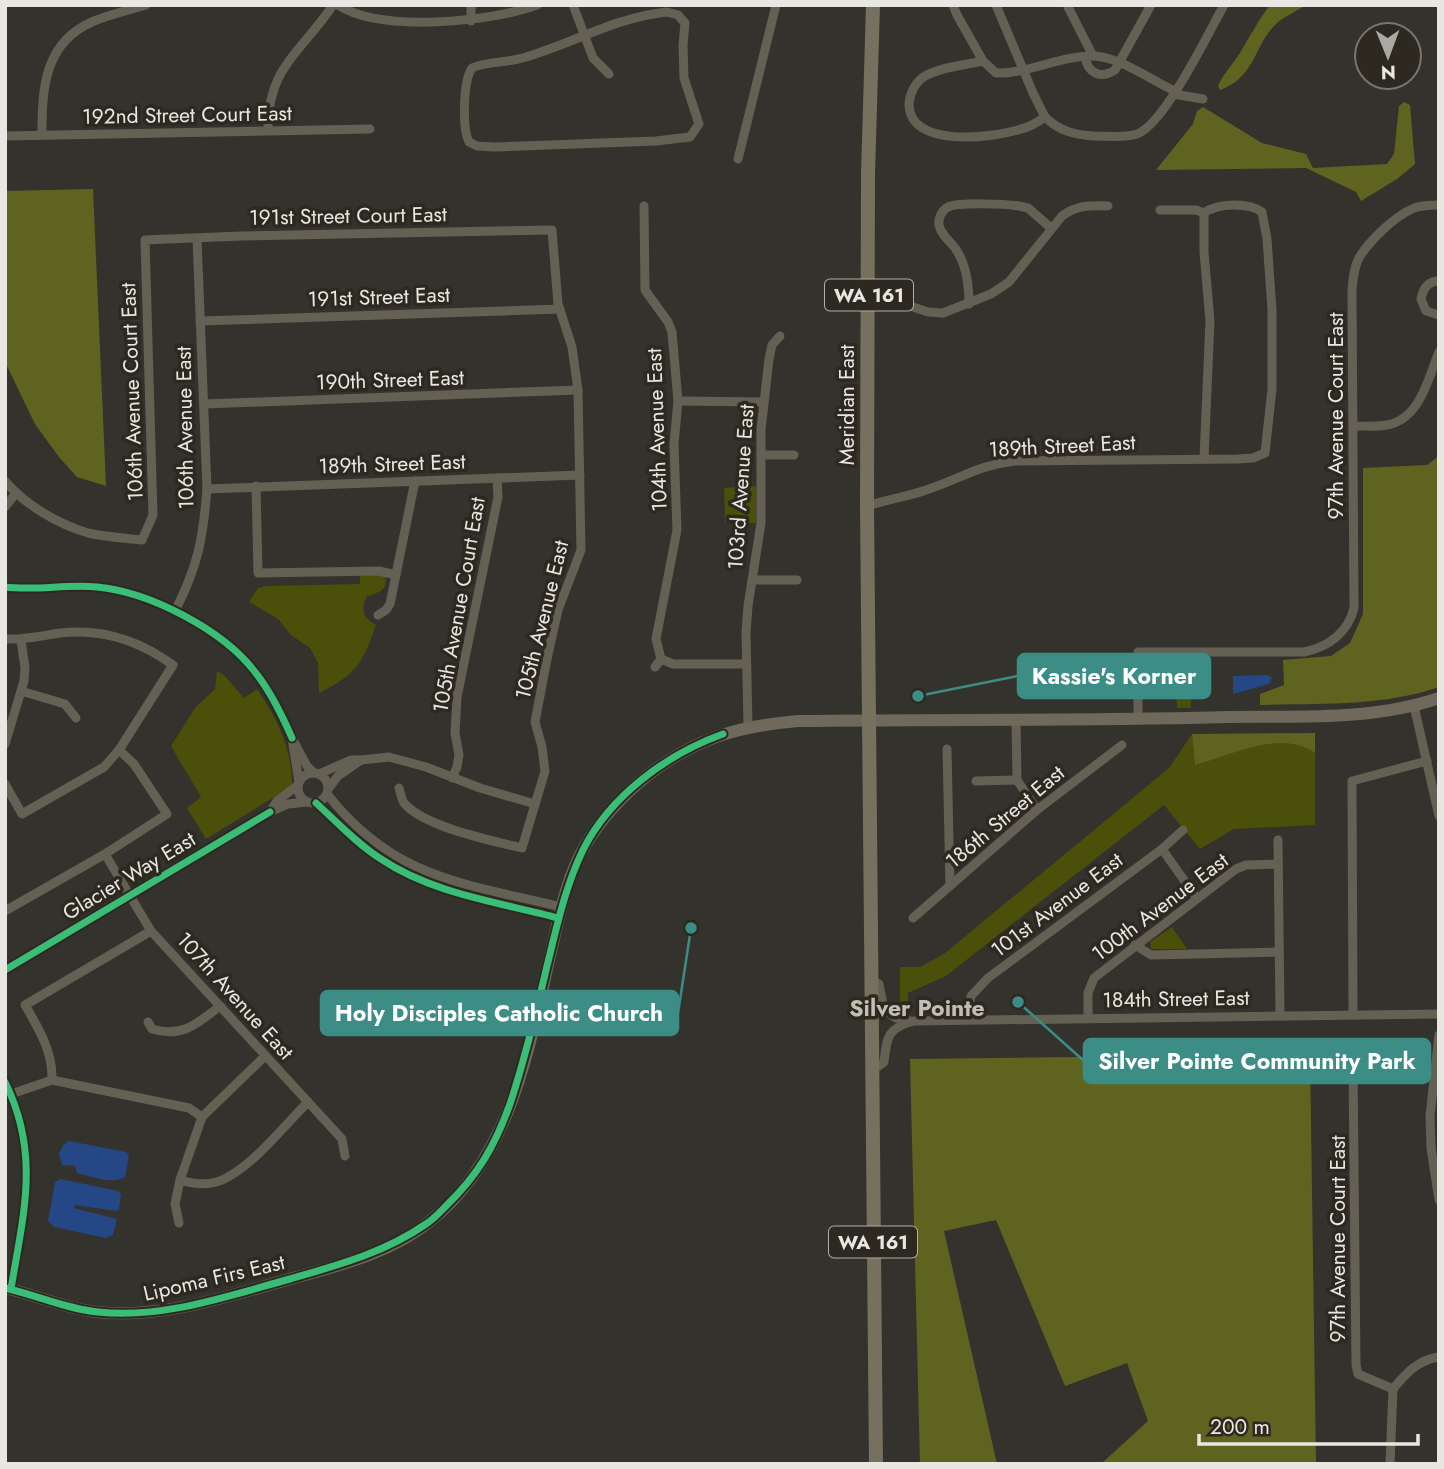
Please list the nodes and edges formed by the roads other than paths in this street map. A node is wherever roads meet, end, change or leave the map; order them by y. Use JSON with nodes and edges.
{"nodes":[{"id":1,"x":146,"y":5,"type":"edge"},
{"id":2,"x":336,"y":5,"type":"edge"},
{"id":3,"x":471,"y":5,"type":"edge"},
{"id":4,"x":537,"y":5,"type":"edge"},
{"id":5,"x":573,"y":5,"type":"edge"},
{"id":6,"x":776,"y":5,"type":"edge"},
{"id":7,"x":873,"y":5,"type":"edge"},
{"id":8,"x":953,"y":5,"type":"edge"},
{"id":9,"x":996,"y":5,"type":"edge"},
{"id":10,"x":1151,"y":5,"type":"edge"},
{"id":11,"x":1224,"y":5,"type":"edge"},
{"id":12,"x":1068,"y":7,"type":"dead end"},
{"id":13,"x":471,"y":20,"type":"junction"},
{"id":14,"x":584,"y":35,"type":"junction"},
{"id":15,"x":1089,"y":57,"type":"junction"},
{"id":16,"x":983,"y":61,"type":"junction"},
{"id":17,"x":1119,"y":64,"type":"junction"},
{"id":18,"x":1025,"y":71,"type":"junction"},
{"id":19,"x":609,"y":74,"type":"dead end"},
{"id":20,"x":1175,"y":91,"type":"junction"},
{"id":21,"x":1203,"y":99,"type":"dead end"},
{"id":22,"x":1045,"y":117,"type":"junction"},
{"id":23,"x":268,"y":130,"type":"junction"},
{"id":24,"x":370,"y":130,"type":"dead end"},
{"id":25,"x":42,"y":135,"type":"junction"},
{"id":26,"x":5,"y":136,"type":"edge"},
{"id":27,"x":738,"y":159,"type":"dead end"},
{"id":28,"x":1439,"y":205,"type":"edge"},
{"id":29,"x":644,"y":206,"type":"dead end"},
{"id":30,"x":1108,"y":206,"type":"dead end"},
{"id":31,"x":1160,"y":210,"type":"dead end"},
{"id":32,"x":1204,"y":213,"type":"junction"},
{"id":33,"x":1051,"y":228,"type":"junction"},
{"id":34,"x":552,"y":230,"type":"joint"},
{"id":35,"x":197,"y":239,"type":"junction"},
{"id":36,"x":145,"y":240,"type":"joint"},
{"id":37,"x":1439,"y":281,"type":"edge"},
{"id":38,"x":970,"y":304,"type":"junction"},
{"id":39,"x":869,"y":305,"type":"junction"},
{"id":40,"x":560,"y":309,"type":"junction"},
{"id":41,"x":1439,"y":316,"type":"edge"},
{"id":42,"x":200,"y":321,"type":"junction"},
{"id":43,"x":780,"y":337,"type":"dead end"},
{"id":44,"x":1439,"y":352,"type":"edge"},
{"id":45,"x":578,"y":390,"type":"junction"},
{"id":46,"x":678,"y":401,"type":"junction"},
{"id":47,"x":764,"y":402,"type":"junction"},
{"id":48,"x":204,"y":404,"type":"junction"},
{"id":49,"x":1354,"y":426,"type":"junction"},
{"id":50,"x":761,"y":455,"type":"junction"},
{"id":51,"x":794,"y":455,"type":"dead end"},
{"id":52,"x":1204,"y":458,"type":"junction"},
{"id":53,"x":580,"y":475,"type":"junction"},
{"id":54,"x":496,"y":478,"type":"junction"},
{"id":55,"x":5,"y":481,"type":"edge"},
{"id":56,"x":415,"y":481,"type":"junction"},
{"id":57,"x":257,"y":486,"type":"junction"},
{"id":58,"x":206,"y":489,"type":"junction"},
{"id":59,"x":16,"y":494,"type":"junction"},
{"id":60,"x":867,"y":506,"type":"junction"},
{"id":61,"x":5,"y":507,"type":"edge"},
{"id":62,"x":396,"y":575,"type":"junction"},
{"id":63,"x":752,"y":580,"type":"junction"},
{"id":64,"x":797,"y":580,"type":"dead end"},
{"id":65,"x":5,"y":587,"type":"edge"},
{"id":66,"x":174,"y":611,"type":"junction"},
{"id":67,"x":378,"y":615,"type":"dead end"},
{"id":68,"x":5,"y":639,"type":"edge"},
{"id":69,"x":22,"y":640,"type":"junction"},
{"id":70,"x":746,"y":664,"type":"junction"},
{"id":71,"x":21,"y":691,"type":"junction"},
{"id":72,"x":1439,"y":698,"type":"edge"},
{"id":73,"x":1414,"y":706,"type":"junction"},
{"id":74,"x":76,"y":718,"type":"dead end"},
{"id":75,"x":1016,"y":720,"type":"junction"},
{"id":76,"x":1138,"y":720,"type":"junction"},
{"id":77,"x":871,"y":721,"type":"junction"},
{"id":78,"x":748,"y":726,"type":"junction"},
{"id":79,"x":292,"y":738,"type":"junction"},
{"id":80,"x":5,"y":744,"type":"edge"},
{"id":81,"x":1122,"y":744,"type":"dead end"},
{"id":82,"x":947,"y":749,"type":"dead end"},
{"id":83,"x":119,"y":750,"type":"junction"},
{"id":84,"x":361,"y":760,"type":"junction"},
{"id":85,"x":1427,"y":761,"type":"junction"},
{"id":86,"x":317,"y":773,"type":"junction"},
{"id":87,"x":452,"y":778,"type":"junction"},
{"id":88,"x":1017,"y":780,"type":"junction"},
{"id":89,"x":976,"y":781,"type":"dead end"},
{"id":90,"x":5,"y":784,"type":"edge"},
{"id":91,"x":299,"y":784,"type":"junction"},
{"id":92,"x":399,"y":788,"type":"dead end"},
{"id":93,"x":328,"y":792,"type":"junction"},
{"id":94,"x":312,"y":802,"type":"junction"},
{"id":95,"x":535,"y":804,"type":"junction"},
{"id":96,"x":1037,"y":810,"type":"junction"},
{"id":97,"x":270,"y":812,"type":"junction"},
{"id":98,"x":1439,"y":816,"type":"edge"},
{"id":99,"x":1183,"y":830,"type":"dead end"},
{"id":100,"x":1278,"y":840,"type":"dead end"},
{"id":101,"x":1162,"y":849,"type":"junction"},
{"id":102,"x":105,"y":854,"type":"junction"},
{"id":103,"x":1278,"y":864,"type":"junction"},
{"id":104,"x":950,"y":886,"type":"junction"},
{"id":105,"x":129,"y":896,"type":"junction"},
{"id":106,"x":1196,"y":897,"type":"junction"},
{"id":107,"x":5,"y":911,"type":"edge"},
{"id":108,"x":560,"y":912,"type":"junction"},
{"id":109,"x":913,"y":918,"type":"dead end"},
{"id":110,"x":151,"y":931,"type":"junction"},
{"id":111,"x":1135,"y":945,"type":"junction"},
{"id":112,"x":1279,"y":952,"type":"junction"},
{"id":113,"x":5,"y":970,"type":"edge"},
{"id":114,"x":872,"y":981,"type":"junction"},
{"id":115,"x":220,"y":1006,"type":"junction"},
{"id":116,"x":1353,"y":1014,"type":"junction"},
{"id":117,"x":1439,"y":1014,"type":"edge"},
{"id":118,"x":1280,"y":1015,"type":"junction"},
{"id":119,"x":1088,"y":1017,"type":"junction"},
{"id":120,"x":966,"y":1018,"type":"junction"},
{"id":121,"x":914,"y":1021,"type":"junction"},
{"id":122,"x":149,"y":1022,"type":"dead end"},
{"id":123,"x":1439,"y":1035,"type":"edge"},
{"id":124,"x":265,"y":1056,"type":"junction"},
{"id":125,"x":873,"y":1070,"type":"junction"},
{"id":126,"x":1434,"y":1070,"type":"junction"},
{"id":127,"x":52,"y":1080,"type":"junction"},
{"id":128,"x":5,"y":1082,"type":"edge"},
{"id":129,"x":11,"y":1094,"type":"junction"},
{"id":130,"x":308,"y":1102,"type":"junction"},
{"id":131,"x":202,"y":1117,"type":"junction"},
{"id":132,"x":345,"y":1156,"type":"dead end"},
{"id":133,"x":180,"y":1180,"type":"junction"},
{"id":134,"x":1439,"y":1200,"type":"edge"},
{"id":135,"x":179,"y":1223,"type":"dead end"},
{"id":136,"x":8,"y":1289,"type":"edge"},
{"id":137,"x":1439,"y":1357,"type":"edge"},
{"id":138,"x":1393,"y":1389,"type":"junction"},
{"id":139,"x":876,"y":1464,"type":"edge"},
{"id":140,"x":1390,"y":1464,"type":"edge"}],
"edges":[{"from":1,"to":25,"type":"street"},
{"from":2,"to":13,"type":"street"},
{"from":2,"to":23,"type":"street"},
{"from":3,"to":13,"type":"street"},
{"from":4,"to":13,"type":"street"},
{"from":5,"to":14,"type":"street"},
{"from":6,"to":27,"type":"street"},
{"from":7,"to":39,"type":"main road","name":"Meridian East","number":"WA 161"},
{"from":8,"to":16,"type":"street"},
{"from":9,"to":18,"type":"street"},
{"from":10,"to":17,"type":"street"},
{"from":11,"to":20,"type":"street"},
{"from":12,"to":15,"type":"street"},
{"from":14,"to":14,"type":"street"},
{"from":14,"to":19,"type":"street"},
{"from":15,"to":17,"type":"street"},
{"from":15,"to":17,"type":"street"},
{"from":15,"to":18,"type":"street"},
{"from":16,"to":18,"type":"street"},
{"from":16,"to":22,"type":"street"},
{"from":17,"to":20,"type":"street"},
{"from":18,"to":22,"type":"street"},
{"from":20,"to":21,"type":"street"},
{"from":20,"to":22,"type":"street"},
{"from":23,"to":24,"type":"street","name":"192nd Street Court East"},
{"from":23,"to":25,"type":"street","name":"192nd Street Court East"},
{"from":25,"to":26,"type":"street","name":"192nd Street Court East"},
{"from":28,"to":49,"type":"street","name":"97th Avenue Court East"},
{"from":29,"to":46,"type":"street","name":"104th Avenue East"},
{"from":30,"to":33,"type":"street"},
{"from":31,"to":32,"type":"street"},
{"from":32,"to":52,"type":"street"},
{"from":32,"to":52,"type":"street","name":"189th Street East"},
{"from":33,"to":38,"type":"street"},
{"from":33,"to":38,"type":"street"},
{"from":34,"to":35,"type":"street","name":"191st Street Court East"},
{"from":34,"to":40,"type":"street","name":"105th Avenue East"},
{"from":35,"to":36,"type":"street","name":"191st Street Court East"},
{"from":35,"to":42,"type":"street","name":"106th Avenue East"},
{"from":36,"to":59,"type":"street","name":"106th Avenue Court East"},
{"from":37,"to":41,"type":"street"},
{"from":38,"to":39,"type":"street"},
{"from":39,"to":60,"type":"main road","name":"Meridian East","number":"WA 161"},
{"from":40,"to":42,"type":"street","name":"191st Street East"},
{"from":40,"to":45,"type":"street","name":"105th Avenue East"},
{"from":42,"to":48,"type":"street","name":"106th Avenue East"},
{"from":43,"to":47,"type":"street","name":"103rd Avenue East"},
{"from":44,"to":49,"type":"street"},
{"from":45,"to":48,"type":"street","name":"190th Street East"},
{"from":45,"to":53,"type":"street","name":"105th Avenue East"},
{"from":46,"to":47,"type":"street"},
{"from":46,"to":70,"type":"street","name":"104th Avenue East"},
{"from":47,"to":50,"type":"street","name":"103rd Avenue East"},
{"from":48,"to":58,"type":"street","name":"106th Avenue East"},
{"from":49,"to":76,"type":"street","name":"97th Avenue Court East"},
{"from":50,"to":51,"type":"street"},
{"from":50,"to":63,"type":"street","name":"103rd Avenue East"},
{"from":52,"to":60,"type":"street","name":"189th Street East"},
{"from":53,"to":54,"type":"street","name":"189th Street East"},
{"from":53,"to":95,"type":"street","name":"105th Avenue East"},
{"from":54,"to":56,"type":"street","name":"189th Street East"},
{"from":54,"to":87,"type":"street","name":"105th Avenue Court East"},
{"from":55,"to":59,"type":"street"},
{"from":56,"to":57,"type":"street","name":"189th Street East"},
{"from":56,"to":62,"type":"street"},
{"from":57,"to":58,"type":"street","name":"189th Street East"},
{"from":57,"to":62,"type":"street"},
{"from":58,"to":66,"type":"street","name":"106th Avenue East"},
{"from":59,"to":61,"type":"street"},
{"from":60,"to":77,"type":"main road","name":"Meridian East","number":"WA 161"},
{"from":62,"to":67,"type":"street"},
{"from":63,"to":64,"type":"street"},
{"from":63,"to":70,"type":"street","name":"103rd Avenue East"},
{"from":65,"to":66,"type":"street"},
{"from":66,"to":79,"type":"street"},
{"from":68,"to":69,"type":"street"},
{"from":69,"to":71,"type":"street"},
{"from":69,"to":83,"type":"street"},
{"from":70,"to":78,"type":"street","name":"103rd Avenue East"},
{"from":71,"to":74,"type":"street"},
{"from":71,"to":80,"type":"street"},
{"from":72,"to":73,"type":"street","name":"Lipoma Firs East"},
{"from":73,"to":76,"type":"street","name":"Lipoma Firs East"},
{"from":73,"to":85,"type":"street"},
{"from":75,"to":76,"type":"street","name":"Lipoma Firs East"},
{"from":75,"to":77,"type":"street","name":"Lipoma Firs East"},
{"from":75,"to":88,"type":"street"},
{"from":77,"to":78,"type":"street","name":"Lipoma Firs East"},
{"from":77,"to":114,"type":"main road","number":"WA 161"},
{"from":78,"to":108,"type":"street","name":"Lipoma Firs East"},
{"from":79,"to":86,"type":"street"},
{"from":79,"to":91,"type":"street"},
{"from":81,"to":96,"type":"street","name":"186th Street East"},
{"from":82,"to":104,"type":"street"},
{"from":83,"to":90,"type":"street"},
{"from":83,"to":102,"type":"street"},
{"from":84,"to":86,"type":"street"},
{"from":84,"to":87,"type":"street"},
{"from":84,"to":93,"type":"street"},
{"from":85,"to":98,"type":"street"},
{"from":85,"to":116,"type":"street"},
{"from":86,"to":91,"type":"street"},
{"from":86,"to":93,"type":"street"},
{"from":87,"to":95,"type":"street"},
{"from":88,"to":89,"type":"street"},
{"from":88,"to":96,"type":"street"},
{"from":91,"to":94,"type":"street"},
{"from":91,"to":97,"type":"street","name":"Glacier Way East"},
{"from":92,"to":95,"type":"street","name":"105th Avenue East"},
{"from":93,"to":94,"type":"street"},
{"from":93,"to":108,"type":"street"},
{"from":94,"to":97,"type":"street","name":"Glacier Way East"},
{"from":94,"to":108,"type":"street"},
{"from":96,"to":104,"type":"street","name":"186th Street East"},
{"from":97,"to":105,"type":"street","name":"Glacier Way East"},
{"from":99,"to":101,"type":"street","name":"101st Avenue East"},
{"from":100,"to":103,"type":"street"},
{"from":101,"to":106,"type":"street"},
{"from":101,"to":120,"type":"street","name":"101st Avenue East"},
{"from":102,"to":105,"type":"street","name":"107th Avenue East"},
{"from":102,"to":107,"type":"street"},
{"from":103,"to":106,"type":"street","name":"100th Avenue East"},
{"from":103,"to":112,"type":"street"},
{"from":104,"to":109,"type":"street","name":"186th Street East"},
{"from":105,"to":110,"type":"street","name":"107th Avenue East"},
{"from":105,"to":113,"type":"street","name":"Glacier Way East"},
{"from":106,"to":111,"type":"street","name":"100th Avenue East"},
{"from":108,"to":136,"type":"street","name":"Lipoma Firs East"},
{"from":110,"to":115,"type":"street","name":"107th Avenue East"},
{"from":110,"to":127,"type":"street"},
{"from":111,"to":112,"type":"street"},
{"from":111,"to":119,"type":"street","name":"100th Avenue East"},
{"from":112,"to":118,"type":"street"},
{"from":114,"to":121,"type":"street","name":"184th Street East"},
{"from":114,"to":125,"type":"main road","number":"WA 161"},
{"from":115,"to":122,"type":"street"},
{"from":115,"to":124,"type":"street","name":"107th Avenue East"},
{"from":116,"to":117,"type":"street","name":"184th Street East"},
{"from":116,"to":118,"type":"street","name":"184th Street East"},
{"from":118,"to":119,"type":"street","name":"184th Street East"},
{"from":119,"to":120,"type":"street","name":"184th Street East"},
{"from":120,"to":121,"type":"street","name":"184th Street East"},
{"from":121,"to":125,"type":"street"},
{"from":123,"to":126,"type":"street"},
{"from":124,"to":130,"type":"street","name":"107th Avenue East"},
{"from":124,"to":131,"type":"street"},
{"from":125,"to":139,"type":"main road","number":"WA 161"},
{"from":126,"to":134,"type":"street"},
{"from":126,"to":138,"type":"street","name":"97th Avenue Court East"},
{"from":127,"to":129,"type":"street"},
{"from":127,"to":131,"type":"street"},
{"from":128,"to":129,"type":"street"},
{"from":129,"to":136,"type":"street"},
{"from":130,"to":132,"type":"street","name":"107th Avenue East"},
{"from":130,"to":133,"type":"street"},
{"from":131,"to":133,"type":"street"},
{"from":133,"to":135,"type":"street"},
{"from":137,"to":138,"type":"street"},
{"from":138,"to":140,"type":"street"}]}
